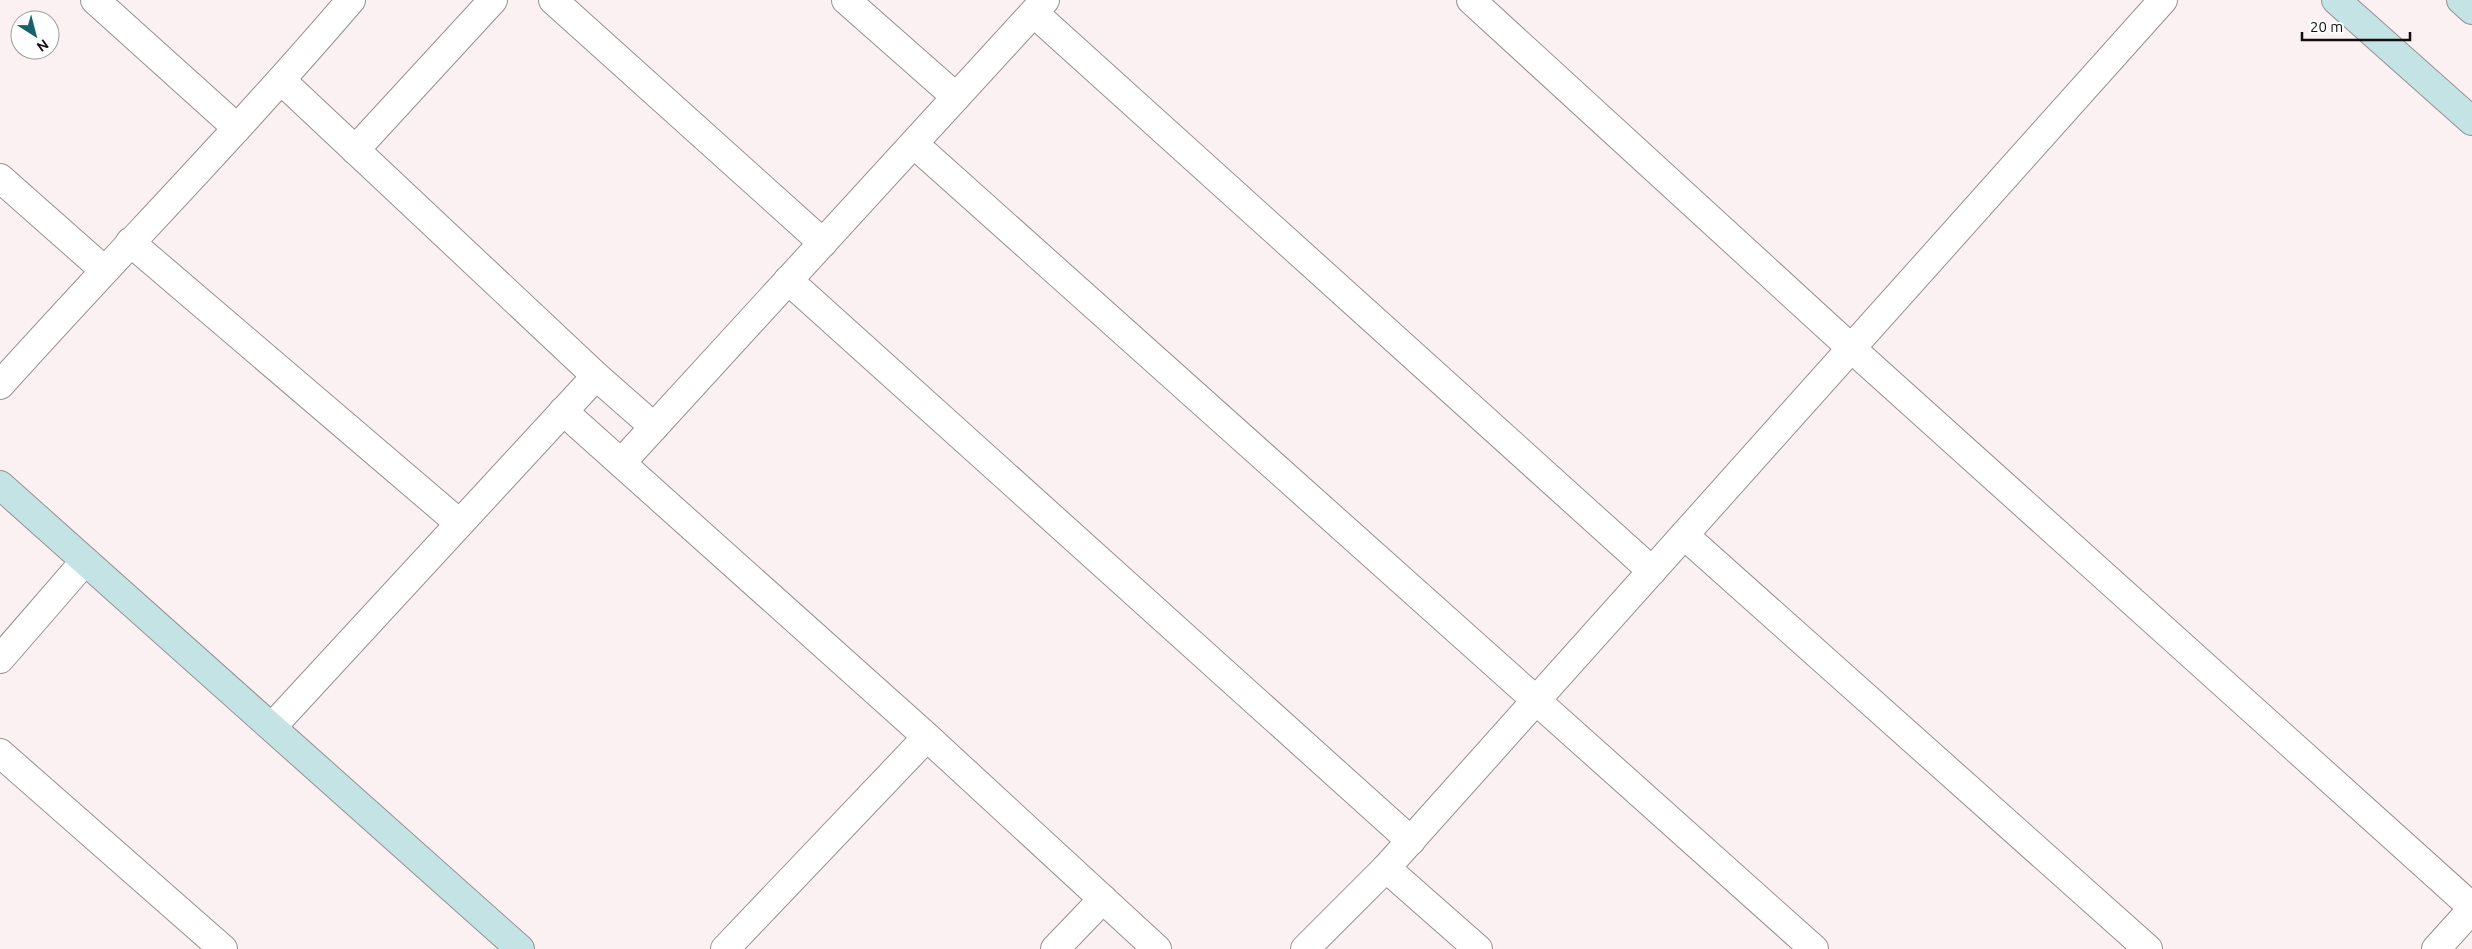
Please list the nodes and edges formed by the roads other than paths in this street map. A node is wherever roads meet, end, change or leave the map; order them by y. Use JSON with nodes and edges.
{"nodes":[{"id":1,"x":96,"y":0,"type":"edge"},
{"id":2,"x":351,"y":0,"type":"edge"},
{"id":3,"x":553,"y":0,"type":"edge"},
{"id":4,"x":846,"y":0,"type":"edge"},
{"id":5,"x":1471,"y":0,"type":"edge"},
{"id":6,"x":2163,"y":0,"type":"edge"},
{"id":7,"x":2336,"y":0,"type":"edge"},
{"id":8,"x":2461,"y":0,"type":"edge"},
{"id":9,"x":485,"y":2,"type":"edge"},
{"id":10,"x":1039,"y":6,"type":"edge"},
{"id":11,"x":2472,"y":10,"type":"edge"},
{"id":12,"x":282,"y":81,"type":"junction"},
{"id":13,"x":956,"y":97,"type":"junction"},
{"id":14,"x":2472,"y":121,"type":"edge"},
{"id":15,"x":237,"y":128,"type":"junction"},
{"id":16,"x":914,"y":144,"type":"junction"},
{"id":17,"x":355,"y":150,"type":"junction"},
{"id":18,"x":0,"y":178,"type":"edge"},
{"id":19,"x":130,"y":242,"type":"junction"},
{"id":20,"x":823,"y":243,"type":"junction"},
{"id":21,"x":104,"y":270,"type":"junction"},
{"id":22,"x":788,"y":280,"type":"junction"},
{"id":23,"x":1851,"y":348,"type":"junction"},
{"id":24,"x":596,"y":376,"type":"junction"},
{"id":25,"x":0,"y":385,"type":"edge"},
{"id":26,"x":563,"y":412,"type":"junction"},
{"id":27,"x":654,"y":427,"type":"junction"},
{"id":28,"x":621,"y":463,"type":"junction"},
{"id":29,"x":0,"y":485,"type":"edge"},
{"id":30,"x":459,"y":524,"type":"junction"},
{"id":31,"x":1684,"y":535,"type":"junction"},
{"id":32,"x":86,"y":561,"type":"junction"},
{"id":33,"x":1652,"y":570,"type":"junction"},
{"id":34,"x":0,"y":659,"type":"edge"},
{"id":35,"x":1537,"y":699,"type":"junction"},
{"id":36,"x":272,"y":727,"type":"junction"},
{"id":37,"x":927,"y":737,"type":"junction"},
{"id":38,"x":0,"y":753,"type":"edge"},
{"id":39,"x":1411,"y":841,"type":"junction"},
{"id":40,"x":1386,"y":868,"type":"junction"},
{"id":41,"x":1103,"y":899,"type":"junction"},
{"id":42,"x":2472,"y":908,"type":"edge"},
{"id":43,"x":223,"y":949,"type":"edge"},
{"id":44,"x":520,"y":949,"type":"edge"},
{"id":45,"x":725,"y":949,"type":"edge"},
{"id":46,"x":1055,"y":949,"type":"edge"},
{"id":47,"x":1157,"y":949,"type":"edge"},
{"id":48,"x":1305,"y":949,"type":"edge"},
{"id":49,"x":1478,"y":949,"type":"edge"},
{"id":50,"x":1814,"y":949,"type":"edge"},
{"id":51,"x":2148,"y":949,"type":"edge"},
{"id":52,"x":2436,"y":949,"type":"edge"}],
"edges":[{"from":1,"to":15,"type":"street"},
{"from":2,"to":12,"type":"street"},
{"from":3,"to":20,"type":"street"},
{"from":4,"to":13,"type":"street"},
{"from":5,"to":23,"type":"street"},
{"from":6,"to":23,"type":"street"},
{"from":7,"to":14,"type":"street"},
{"from":8,"to":11,"type":"street"},
{"from":9,"to":17,"type":"street"},
{"from":10,"to":13,"type":"street"},
{"from":10,"to":33,"type":"street"},
{"from":12,"to":15,"type":"street"},
{"from":12,"to":17,"type":"street"},
{"from":13,"to":16,"type":"street"},
{"from":15,"to":19,"type":"street"},
{"from":16,"to":20,"type":"street"},
{"from":16,"to":35,"type":"street"},
{"from":17,"to":24,"type":"street"},
{"from":18,"to":21,"type":"street"},
{"from":19,"to":21,"type":"street"},
{"from":19,"to":30,"type":"street"},
{"from":20,"to":22,"type":"street"},
{"from":21,"to":25,"type":"street"},
{"from":22,"to":27,"type":"street"},
{"from":22,"to":39,"type":"street"},
{"from":23,"to":31,"type":"street"},
{"from":23,"to":42,"type":"street"},
{"from":24,"to":26,"type":"street"},
{"from":24,"to":27,"type":"street"},
{"from":26,"to":28,"type":"street"},
{"from":26,"to":30,"type":"street"},
{"from":27,"to":28,"type":"street"},
{"from":28,"to":37,"type":"street"},
{"from":29,"to":32,"type":"street"},
{"from":30,"to":36,"type":"street"},
{"from":31,"to":33,"type":"street"},
{"from":31,"to":51,"type":"street"},
{"from":32,"to":34,"type":"street"},
{"from":32,"to":36,"type":"street"},
{"from":33,"to":35,"type":"street"},
{"from":35,"to":39,"type":"street"},
{"from":35,"to":50,"type":"street"},
{"from":36,"to":44,"type":"street"},
{"from":37,"to":41,"type":"street"},
{"from":37,"to":45,"type":"street"},
{"from":38,"to":43,"type":"street"},
{"from":39,"to":40,"type":"street"},
{"from":40,"to":48,"type":"street"},
{"from":40,"to":49,"type":"street"},
{"from":41,"to":46,"type":"street"},
{"from":41,"to":47,"type":"street"},
{"from":42,"to":52,"type":"street"}]}
